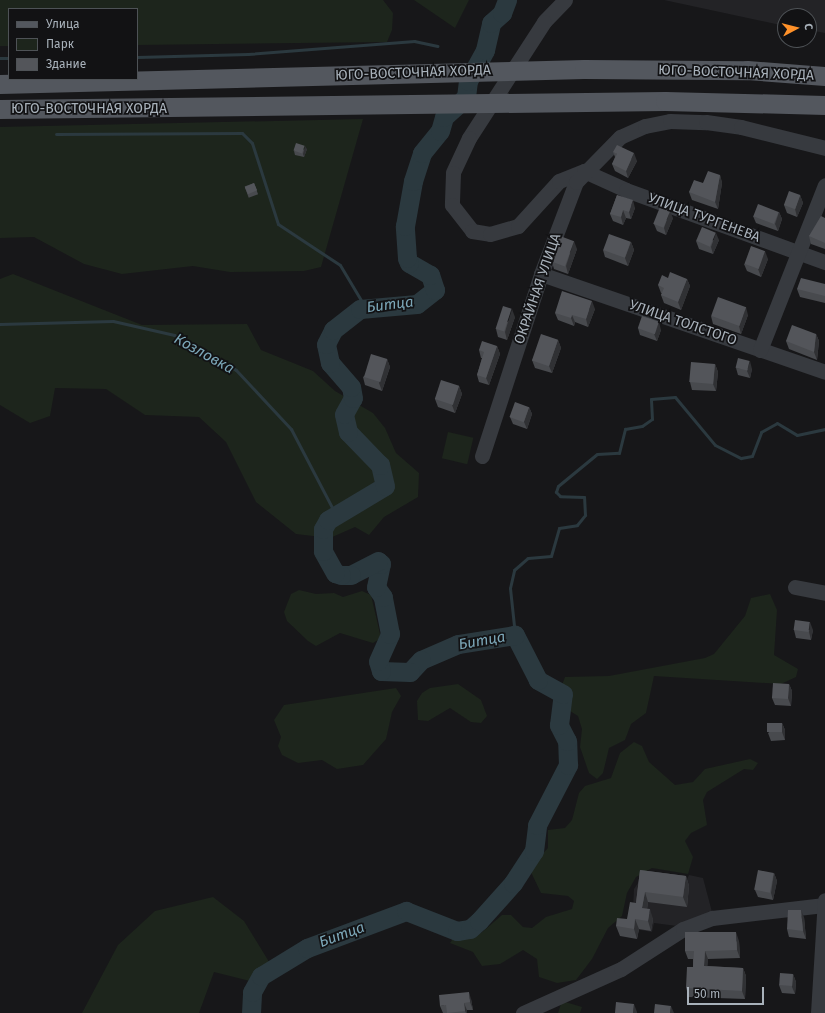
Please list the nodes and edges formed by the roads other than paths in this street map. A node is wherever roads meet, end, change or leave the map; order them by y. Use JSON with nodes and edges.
{"nodes":[{"id":1,"x":565,"y":0,"type":"edge"},
{"id":2,"x":825,"y":76,"type":"edge"},
{"id":3,"x":0,"y":84,"type":"edge"},
{"id":4,"x":825,"y":105,"type":"edge"},
{"id":5,"x":0,"y":110,"type":"edge"},
{"id":6,"x":825,"y":148,"type":"edge"},
{"id":7,"x":584,"y":171,"type":"junction"},
{"id":8,"x":825,"y":185,"type":"edge"},
{"id":9,"x":798,"y":252,"type":"junction"},
{"id":10,"x":825,"y":262,"type":"edge"},
{"id":11,"x":541,"y":274,"type":"junction"},
{"id":12,"x":760,"y":350,"type":"junction"},
{"id":13,"x":825,"y":372,"type":"edge"},
{"id":14,"x":482,"y":456,"type":"dead end"},
{"id":15,"x":795,"y":587,"type":"dead end"},
{"id":16,"x":825,"y":593,"type":"edge"},
{"id":17,"x":825,"y":902,"type":"edge"},
{"id":18,"x":534,"y":1012,"type":"edge"},
{"id":19,"x":818,"y":1013,"type":"edge"}],
"edges":[{"from":1,"to":7,"type":"street"},
{"from":2,"to":3,"type":"main road","name":"ЮГО-ВОСТОЧНАЯ ХОРДА"},
{"from":4,"to":5,"type":"main road","name":"ЮГО-ВОСТОЧНАЯ ХОРДА"},
{"from":6,"to":7,"type":"street","name":"ОКРАЙНАЯ УЛИЦА"},
{"from":7,"to":9,"type":"street","name":"УЛИЦА ТУРГЕНЕВА"},
{"from":7,"to":11,"type":"street","name":"ОКРАЙНАЯ УЛИЦА"},
{"from":8,"to":9,"type":"street"},
{"from":9,"to":10,"type":"street","name":"УЛИЦА ТУРГЕНЕВА"},
{"from":9,"to":12,"type":"street"},
{"from":11,"to":12,"type":"street","name":"УЛИЦА ТОЛСТОГО"},
{"from":11,"to":14,"type":"street","name":"ОКРАЙНАЯ УЛИЦА"},
{"from":12,"to":13,"type":"street","name":"УЛИЦА ТОЛСТОГО"},
{"from":15,"to":16,"type":"street"},
{"from":17,"to":18,"type":"street"},
{"from":17,"to":19,"type":"street"}]}
